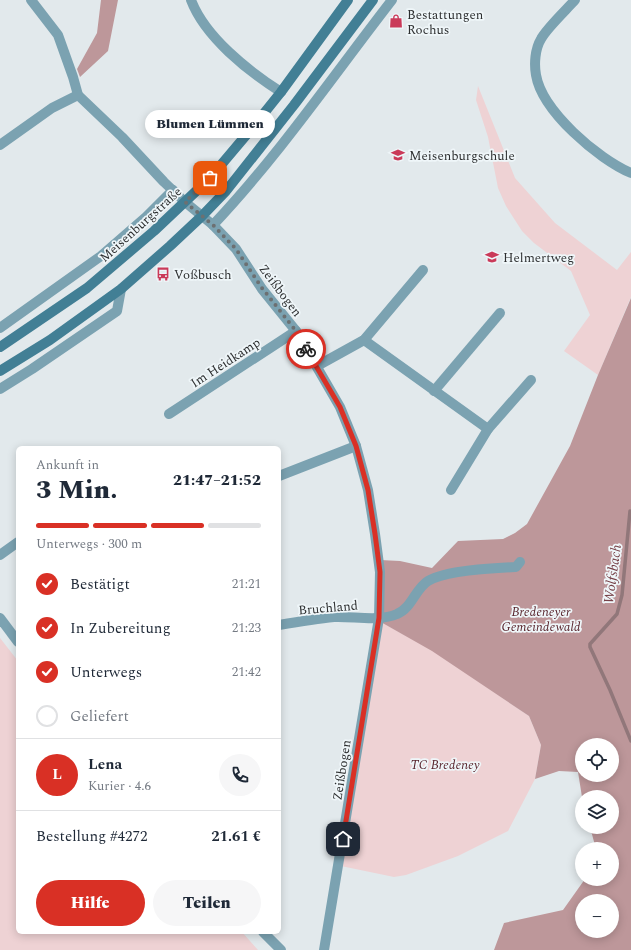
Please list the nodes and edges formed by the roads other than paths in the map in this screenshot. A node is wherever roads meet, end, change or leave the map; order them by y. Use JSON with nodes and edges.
{"nodes":[{"id":1,"x":31,"y":0,"type":"edge"},
{"id":2,"x":191,"y":0,"type":"edge"},
{"id":3,"x":348,"y":0,"type":"edge"},
{"id":4,"x":373,"y":0,"type":"edge"},
{"id":5,"x":392,"y":0,"type":"edge"},
{"id":6,"x":575,"y":0,"type":"edge"},
{"id":7,"x":281,"y":92,"type":"junction"},
{"id":8,"x":78,"y":95,"type":"junction"},
{"id":9,"x":0,"y":145,"type":"edge"},
{"id":10,"x":631,"y":172,"type":"edge"},
{"id":11,"x":173,"y":190,"type":"junction"},
{"id":12,"x":185,"y":202,"type":"junction"},
{"id":13,"x":202,"y":216,"type":"junction"},
{"id":14,"x":213,"y":225,"type":"junction"},
{"id":15,"x":423,"y":270,"type":"dead end"},
{"id":16,"x":121,"y":289,"type":"junction"},
{"id":17,"x":500,"y":313,"type":"dead end"},
{"id":18,"x":0,"y":328,"type":"edge"},
{"id":19,"x":296,"y":331,"type":"junction"},
{"id":20,"x":364,"y":340,"type":"junction"},
{"id":21,"x":0,"y":347,"type":"edge"},
{"id":22,"x":317,"y":366,"type":"junction"},
{"id":23,"x":0,"y":371,"type":"edge"},
{"id":24,"x":531,"y":380,"type":"dead end"},
{"id":25,"x":0,"y":389,"type":"edge"},
{"id":26,"x":434,"y":391,"type":"junction"},
{"id":27,"x":169,"y":414,"type":"dead end"},
{"id":28,"x":488,"y":429,"type":"junction"},
{"id":29,"x":356,"y":446,"type":"junction"},
{"id":30,"x":281,"y":475,"type":"edge"},
{"id":31,"x":451,"y":490,"type":"dead end"},
{"id":32,"x":16,"y":543,"type":"edge"},
{"id":33,"x":0,"y":555,"type":"edge"},
{"id":34,"x":520,"y":562,"type":"dead end"},
{"id":35,"x":0,"y":618,"type":"edge"},
{"id":36,"x":379,"y":618,"type":"junction"},
{"id":37,"x":281,"y":625,"type":"edge"},
{"id":38,"x":16,"y":639,"type":"edge"},
{"id":39,"x":265,"y":934,"type":"edge"},
{"id":40,"x":281,"y":950,"type":"edge"},
{"id":41,"x":324,"y":950,"type":"edge"}],
"edges":[{"from":1,"to":8,"type":"street"},
{"from":2,"to":7,"type":"street"},
{"from":3,"to":7,"type":"main road","name":"Meisenburgstraße"},
{"from":4,"to":13,"type":"main road"},
{"from":5,"to":14,"type":"street"},
{"from":6,"to":10,"type":"street"},
{"from":7,"to":12,"type":"main road","name":"Meisenburgstraße"},
{"from":8,"to":9,"type":"street"},
{"from":8,"to":11,"type":"street","name":"Zeißbogen"},
{"from":11,"to":12,"type":"street","name":"Zeißbogen"},
{"from":11,"to":18,"type":"street","name":"Meisenburgstraße"},
{"from":12,"to":13,"type":"street","name":"Zeißbogen"},
{"from":12,"to":21,"type":"main road","name":"Meisenburgstraße"},
{"from":13,"to":14,"type":"street","name":"Zeißbogen"},
{"from":13,"to":16,"type":"main road"},
{"from":14,"to":19,"type":"street","name":"Zeißbogen"},
{"from":15,"to":20,"type":"street"},
{"from":16,"to":23,"type":"main road"},
{"from":16,"to":25,"type":"street"},
{"from":17,"to":26,"type":"street"},
{"from":19,"to":22,"type":"street","name":"Zeißbogen"},
{"from":19,"to":27,"type":"street","name":"Im Heidkamp"},
{"from":20,"to":22,"type":"street"},
{"from":20,"to":26,"type":"street"},
{"from":22,"to":29,"type":"street","name":"Zeißbogen"},
{"from":24,"to":28,"type":"street"},
{"from":26,"to":28,"type":"street"},
{"from":28,"to":31,"type":"street"},
{"from":29,"to":30,"type":"street"},
{"from":29,"to":36,"type":"street","name":"Zeißbogen"},
{"from":32,"to":33,"type":"street"},
{"from":34,"to":36,"type":"street"},
{"from":35,"to":38,"type":"street"},
{"from":36,"to":37,"type":"street","name":"Bruchland"},
{"from":36,"to":41,"type":"street","name":"Zeißbogen"},
{"from":39,"to":40,"type":"street"}]}
